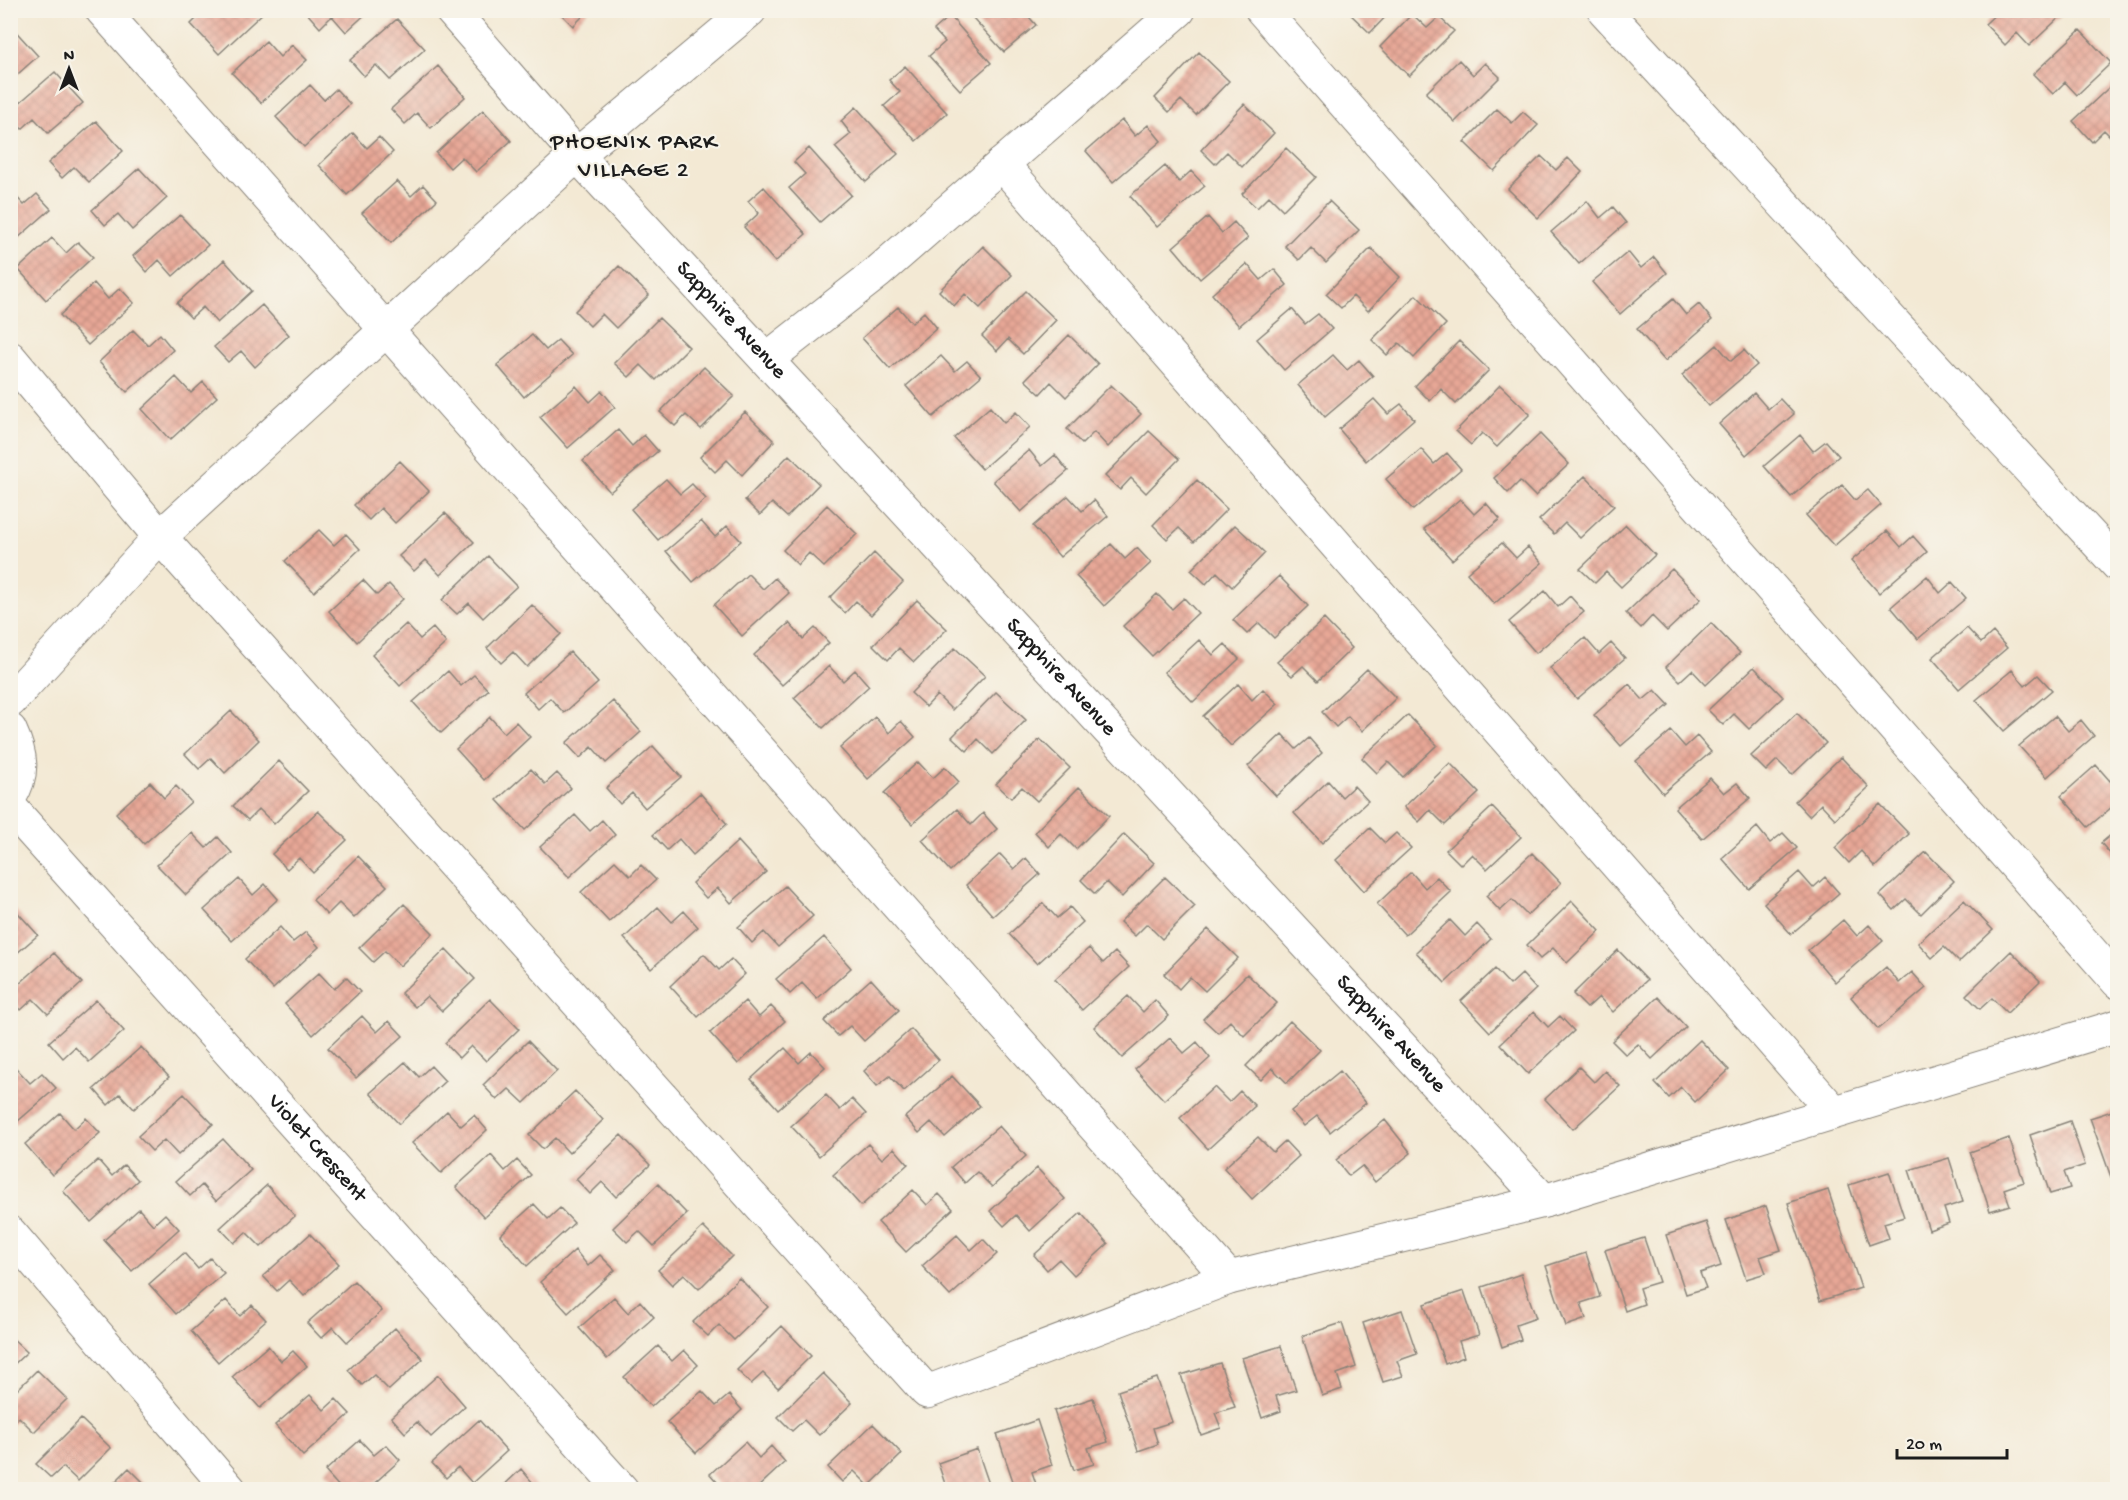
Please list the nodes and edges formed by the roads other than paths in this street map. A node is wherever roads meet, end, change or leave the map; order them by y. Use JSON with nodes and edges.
{"nodes":[{"id":1,"x":102,"y":10,"type":"edge"},
{"id":2,"x":451,"y":10,"type":"edge"},
{"id":3,"x":750,"y":10,"type":"edge"},
{"id":4,"x":1179,"y":10,"type":"edge"},
{"id":5,"x":1262,"y":10,"type":"edge"},
{"id":6,"x":1604,"y":10,"type":"edge"},
{"id":7,"x":577,"y":155,"type":"junction"},
{"id":8,"x":1002,"y":164,"type":"junction"},
{"id":9,"x":386,"y":329,"type":"junction"},
{"id":10,"x":10,"y":358,"type":"edge"},
{"id":11,"x":767,"y":359,"type":"junction"},
{"id":12,"x":160,"y":537,"type":"junction"},
{"id":13,"x":2118,"y":565,"type":"edge"},
{"id":14,"x":10,"y":701,"type":"edge"},
{"id":15,"x":10,"y":730,"type":"edge"},
{"id":16,"x":10,"y":797,"type":"edge"},
{"id":17,"x":10,"y":807,"type":"edge"},
{"id":18,"x":2118,"y":982,"type":"edge"},
{"id":19,"x":2118,"y":1026,"type":"edge"},
{"id":20,"x":1834,"y":1112,"type":"junction"},
{"id":21,"x":1544,"y":1201,"type":"junction"},
{"id":22,"x":10,"y":1233,"type":"edge"},
{"id":23,"x":1229,"y":1278,"type":"junction"},
{"id":24,"x":230,"y":1490,"type":"edge"},
{"id":25,"x":622,"y":1490,"type":"edge"}],
"edges":[{"from":1,"to":9,"type":"street"},
{"from":2,"to":7,"type":"street","name":"Sapphire Avenue"},
{"from":3,"to":7,"type":"street"},
{"from":4,"to":8,"type":"street"},
{"from":5,"to":18,"type":"street"},
{"from":6,"to":13,"type":"street"},
{"from":7,"to":9,"type":"street"},
{"from":7,"to":11,"type":"street","name":"Sapphire Avenue"},
{"from":8,"to":11,"type":"street"},
{"from":8,"to":20,"type":"street"},
{"from":9,"to":12,"type":"street"},
{"from":9,"to":23,"type":"street"},
{"from":10,"to":12,"type":"street"},
{"from":11,"to":21,"type":"street","name":"Sapphire Avenue"},
{"from":12,"to":14,"type":"street"},
{"from":12,"to":23,"type":"street"},
{"from":15,"to":16,"type":"street"},
{"from":17,"to":25,"type":"street","name":"Violet Crescent"},
{"from":19,"to":20,"type":"street"},
{"from":20,"to":21,"type":"street"},
{"from":21,"to":23,"type":"street"},
{"from":22,"to":24,"type":"street"}]}
